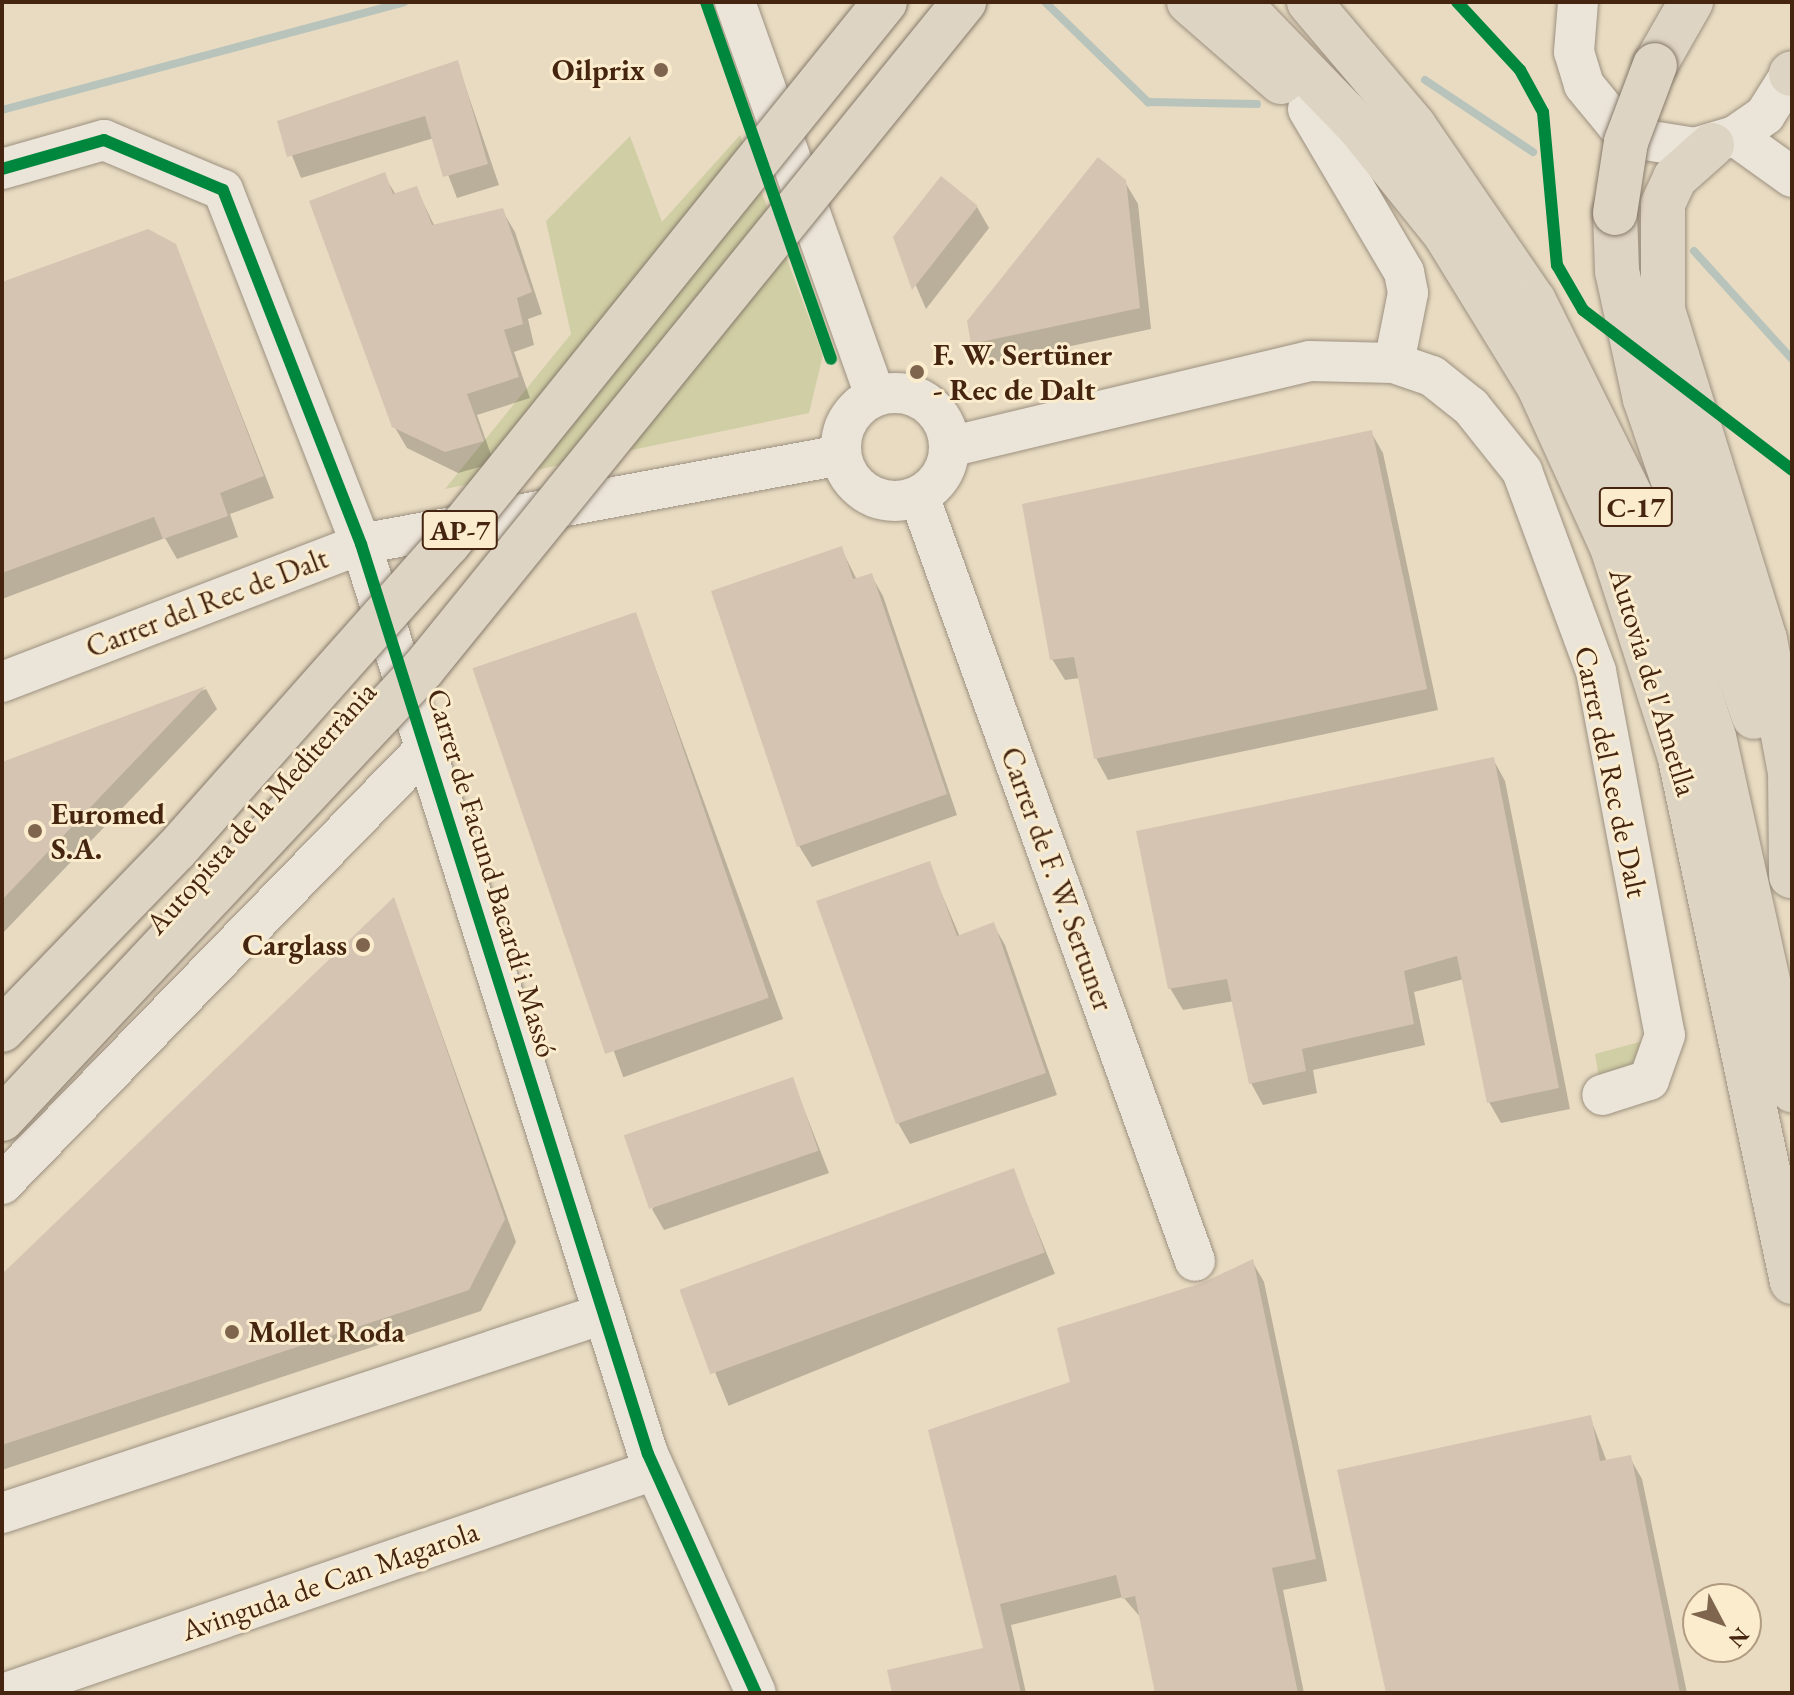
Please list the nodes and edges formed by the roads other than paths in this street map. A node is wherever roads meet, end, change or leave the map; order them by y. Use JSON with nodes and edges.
{"nodes":[{"id":1,"x":735,"y":2,"type":"edge"},
{"id":2,"x":885,"y":2,"type":"edge"},
{"id":3,"x":964,"y":2,"type":"edge"},
{"id":4,"x":1189,"y":2,"type":"edge"},
{"id":5,"x":1238,"y":2,"type":"edge"},
{"id":6,"x":1309,"y":2,"type":"edge"},
{"id":7,"x":1553,"y":2,"type":"edge"},
{"id":8,"x":1578,"y":2,"type":"edge"},
{"id":9,"x":1691,"y":2,"type":"edge"},
{"id":10,"x":1574,"y":52,"type":"junction"},
{"id":11,"x":1791,"y":81,"type":"edge"},
{"id":12,"x":1308,"y":109,"type":"junction"},
{"id":13,"x":1724,"y":140,"type":"junction"},
{"id":14,"x":2,"y":169,"type":"edge"},
{"id":15,"x":1792,"y":177,"type":"edge"},
{"id":16,"x":1394,"y":363,"type":"junction"},
{"id":17,"x":1539,"y":387,"type":"junction"},
{"id":18,"x":875,"y":395,"type":"junction"},
{"id":19,"x":949,"y":447,"type":"junction"},
{"id":20,"x":839,"y":455,"type":"junction"},
{"id":21,"x":919,"y":496,"type":"junction"},
{"id":22,"x":361,"y":544,"type":"junction"},
{"id":23,"x":2,"y":682,"type":"edge"},
{"id":24,"x":426,"y":748,"type":"junction"},
{"id":25,"x":1791,"y":879,"type":"edge"},
{"id":26,"x":2,"y":1030,"type":"edge"},
{"id":27,"x":1792,"y":1090,"type":"edge"},
{"id":28,"x":1602,"y":1095,"type":"dead end"},
{"id":29,"x":2,"y":1119,"type":"edge"},
{"id":30,"x":2,"y":1184,"type":"edge"},
{"id":31,"x":1195,"y":1261,"type":"dead end"},
{"id":32,"x":1792,"y":1282,"type":"edge"},
{"id":33,"x":603,"y":1314,"type":"junction"},
{"id":34,"x":654,"y":1470,"type":"junction"},
{"id":35,"x":2,"y":1513,"type":"edge"},
{"id":36,"x":6,"y":1693,"type":"edge"},
{"id":37,"x":756,"y":1693,"type":"edge"}],
"edges":[{"from":1,"to":18,"type":"street"},
{"from":2,"to":26,"type":"highway","name":"Autopista de la Mediterrània","number":"AP-7","bridge":true},
{"from":3,"to":29,"type":"highway","name":"Autopista de la Mediterrània","number":"AP-7","bridge":true},
{"from":4,"to":12,"type":"highway"},
{"from":5,"to":17,"type":"highway","name":"Autovia de l'Ametlla","number":"C-17"},
{"from":6,"to":27,"type":"highway","name":"Autovia de l'Ametlla","number":"C-17"},
{"from":7,"to":10,"type":"street"},
{"from":8,"to":10,"type":"street"},
{"from":9,"to":25,"type":"highway","bridge":true},
{"from":10,"to":13,"type":"street"},
{"from":11,"to":13,"type":"street"},
{"from":12,"to":16,"type":"street"},
{"from":12,"to":17,"type":"highway"},
{"from":13,"to":15,"type":"street"},
{"from":13,"to":25,"type":"highway"},
{"from":14,"to":22,"type":"street","name":"Carrer de Facund Bacardí i Massó"},
{"from":16,"to":19,"type":"street","name":"Carrer del Rec de Dalt"},
{"from":16,"to":28,"type":"street","name":"Carrer del Rec de Dalt"},
{"from":17,"to":32,"type":"highway","name":"Autovia de l'Ametlla","number":"C-17"},
{"from":18,"to":19,"type":"street"},
{"from":18,"to":20,"type":"street"},
{"from":19,"to":21,"type":"street"},
{"from":20,"to":21,"type":"street"},
{"from":20,"to":22,"type":"street","name":"Carrer del Rec de Dalt"},
{"from":21,"to":31,"type":"street","name":"Carrer de F. W. Sertuner"},
{"from":22,"to":23,"type":"street","name":"Carrer del Rec de Dalt"},
{"from":22,"to":24,"type":"street","name":"Carrer de Facund Bacardí i Massó"},
{"from":24,"to":30,"type":"street"},
{"from":24,"to":33,"type":"street","name":"Carrer de Facund Bacardí i Massó"},
{"from":33,"to":34,"type":"street","name":"Carrer de Facund Bacardí i Massó"},
{"from":33,"to":35,"type":"street"},
{"from":34,"to":36,"type":"street","name":"Avinguda de Can Magarola"},
{"from":34,"to":37,"type":"street","name":"Carrer de Facund Bacardí i Massó"}]}
